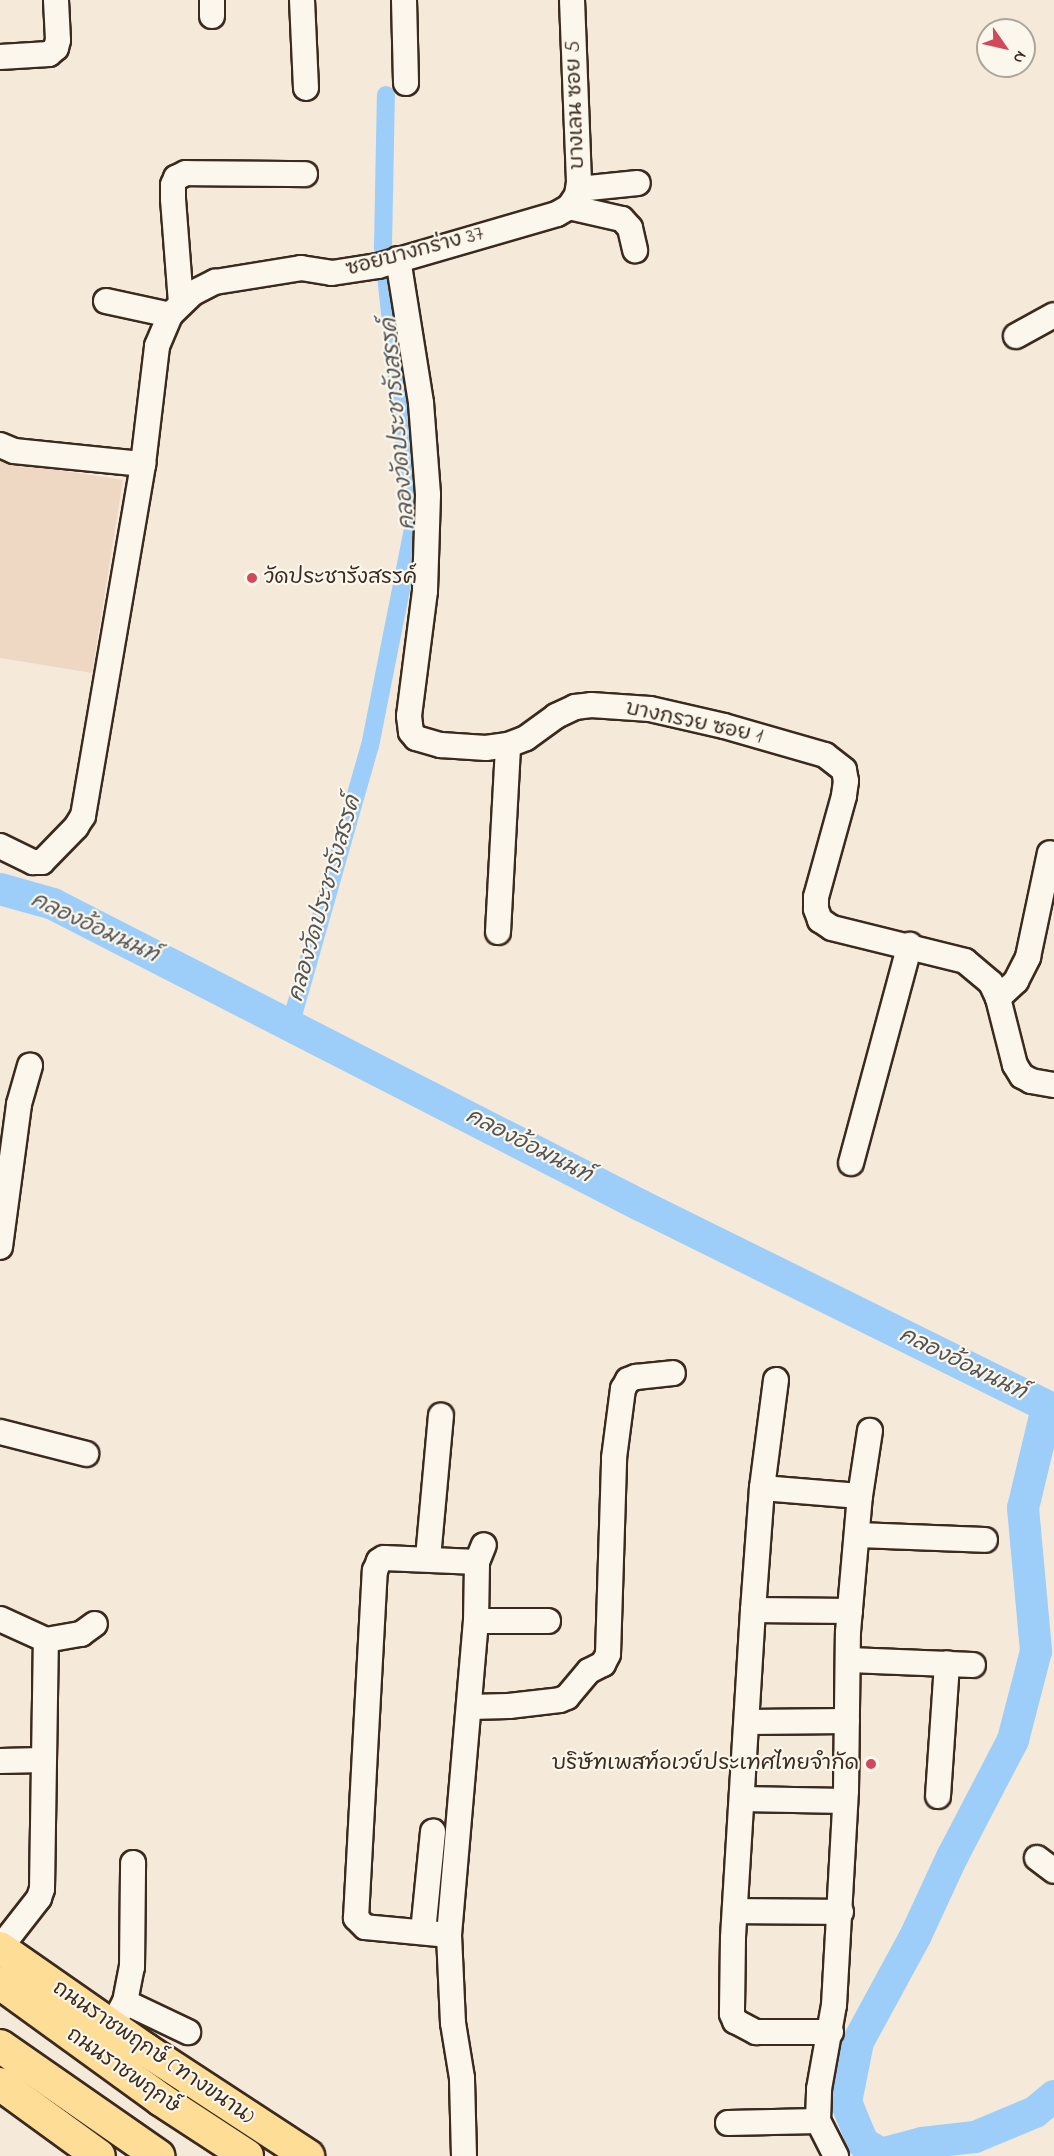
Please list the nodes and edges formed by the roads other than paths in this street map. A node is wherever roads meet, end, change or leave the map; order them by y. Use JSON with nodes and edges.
{"nodes":[{"id":1,"x":56,"y":0,"type":"edge"},
{"id":2,"x":302,"y":0,"type":"edge"},
{"id":3,"x":404,"y":0,"type":"edge"},
{"id":4,"x":572,"y":0,"type":"edge"},
{"id":5,"x":0,"y":57,"type":"edge"},
{"id":6,"x":406,"y":83,"type":"dead end"},
{"id":7,"x":306,"y":88,"type":"dead end"},
{"id":8,"x":304,"y":174,"type":"dead end"},
{"id":9,"x":638,"y":183,"type":"dead end"},
{"id":10,"x":574,"y":198,"type":"junction"},
{"id":11,"x":635,"y":250,"type":"dead end"},
{"id":12,"x":390,"y":262,"type":"junction"},
{"id":13,"x":106,"y":301,"type":"dead end"},
{"id":14,"x":176,"y":309,"type":"junction"},
{"id":15,"x":1054,"y":315,"type":"edge"},
{"id":16,"x":1016,"y":336,"type":"dead end"},
{"id":17,"x":0,"y":445,"type":"edge"},
{"id":18,"x":143,"y":464,"type":"junction"},
{"id":19,"x":508,"y":745,"type":"junction"},
{"id":20,"x":0,"y":846,"type":"edge"},
{"id":21,"x":1050,"y":853,"type":"dead end"},
{"id":22,"x":498,"y":932,"type":"dead end"},
{"id":23,"x":910,"y":945,"type":"junction"},
{"id":24,"x":998,"y":999,"type":"junction"},
{"id":25,"x":30,"y":1066,"type":"dead end"},
{"id":26,"x":1054,"y":1085,"type":"edge"},
{"id":27,"x":851,"y":1163,"type":"dead end"},
{"id":28,"x":0,"y":1246,"type":"edge"},
{"id":29,"x":673,"y":1373,"type":"dead end"},
{"id":30,"x":776,"y":1380,"type":"dead end"},
{"id":31,"x":441,"y":1416,"type":"dead end"},
{"id":32,"x":870,"y":1431,"type":"dead end"},
{"id":33,"x":0,"y":1432,"type":"edge"},
{"id":34,"x":86,"y":1454,"type":"dead end"},
{"id":35,"x":762,"y":1488,"type":"junction"},
{"id":36,"x":860,"y":1496,"type":"junction"},
{"id":37,"x":857,"y":1535,"type":"junction"},
{"id":38,"x":985,"y":1540,"type":"dead end"},
{"id":39,"x":428,"y":1558,"type":"junction"},
{"id":40,"x":753,"y":1610,"type":"junction"},
{"id":41,"x":850,"y":1611,"type":"junction"},
{"id":42,"x":0,"y":1619,"type":"edge"},
{"id":43,"x":476,"y":1621,"type":"junction"},
{"id":44,"x":548,"y":1621,"type":"dead end"},
{"id":45,"x":95,"y":1624,"type":"dead end"},
{"id":46,"x":45,"y":1640,"type":"junction"},
{"id":47,"x":849,"y":1660,"type":"junction"},
{"id":48,"x":947,"y":1663,"type":"junction"},
{"id":49,"x":973,"y":1665,"type":"dead end"},
{"id":50,"x":469,"y":1707,"type":"junction"},
{"id":51,"x":847,"y":1721,"type":"junction"},
{"id":52,"x":748,"y":1722,"type":"junction"},
{"id":53,"x":43,"y":1760,"type":"junction"},
{"id":54,"x":0,"y":1761,"type":"edge"},
{"id":55,"x":938,"y":1796,"type":"dead end"},
{"id":56,"x":742,"y":1799,"type":"junction"},
{"id":57,"x":845,"y":1800,"type":"junction"},
{"id":58,"x":433,"y":1831,"type":"dead end"},
{"id":59,"x":133,"y":1863,"type":"dead end"},
{"id":60,"x":736,"y":1911,"type":"junction"},
{"id":61,"x":840,"y":1912,"type":"junction"},
{"id":62,"x":423,"y":1932,"type":"junction"},
{"id":63,"x":449,"y":1935,"type":"junction"},
{"id":64,"x":0,"y":1948,"type":"edge"},
{"id":65,"x":0,"y":1970,"type":"edge"},
{"id":66,"x":0,"y":1983,"type":"edge"},
{"id":67,"x":119,"y":2014,"type":"junction"},
{"id":68,"x":188,"y":2032,"type":"dead end"},
{"id":69,"x":831,"y":2032,"type":"junction"},
{"id":70,"x":0,"y":2046,"type":"edge"},
{"id":71,"x":146,"y":2050,"type":"junction"},
{"id":72,"x":0,"y":2084,"type":"edge"},
{"id":73,"x":818,"y":2121,"type":"junction"},
{"id":74,"x":728,"y":2123,"type":"dead end"},
{"id":75,"x":99,"y":2156,"type":"edge"},
{"id":76,"x":158,"y":2156,"type":"edge"},
{"id":77,"x":247,"y":2156,"type":"edge"},
{"id":78,"x":308,"y":2156,"type":"edge"},
{"id":79,"x":464,"y":2156,"type":"edge"},
{"id":80,"x":836,"y":2156,"type":"edge"}],
"edges":[{"from":1,"to":5,"type":"street"},
{"from":2,"to":7,"type":"street"},
{"from":3,"to":6,"type":"street"},
{"from":4,"to":10,"type":"street","name":"บางเลน ซอย 5"},
{"from":8,"to":14,"type":"street"},
{"from":9,"to":10,"type":"street","name":"ซอยบางกร่าง 37"},
{"from":10,"to":11,"type":"street"},
{"from":10,"to":12,"type":"street","name":"ซอยบางกร่าง 37"},
{"from":12,"to":14,"type":"street","name":"ซอยบางกร่าง 37"},
{"from":12,"to":19,"type":"street","name":"บางกรวย ซอย 1"},
{"from":13,"to":14,"type":"street"},
{"from":14,"to":18,"type":"street"},
{"from":15,"to":16,"type":"street"},
{"from":17,"to":18,"type":"street"},
{"from":18,"to":20,"type":"street"},
{"from":19,"to":22,"type":"street"},
{"from":19,"to":23,"type":"street","name":"บางกรวย ซอย 1"},
{"from":21,"to":24,"type":"street"},
{"from":23,"to":24,"type":"street","name":"บางกรวย ซอย 1"},
{"from":23,"to":27,"type":"street"},
{"from":24,"to":26,"type":"street","name":"บางกรวย ซอย 1"},
{"from":25,"to":28,"type":"street"},
{"from":29,"to":50,"type":"street"},
{"from":30,"to":35,"type":"street"},
{"from":31,"to":39,"type":"street"},
{"from":32,"to":36,"type":"street"},
{"from":33,"to":34,"type":"street"},
{"from":35,"to":36,"type":"street"},
{"from":35,"to":40,"type":"street"},
{"from":36,"to":37,"type":"street"},
{"from":37,"to":38,"type":"street"},
{"from":37,"to":41,"type":"street"},
{"from":39,"to":43,"type":"street"},
{"from":39,"to":62,"type":"street"},
{"from":40,"to":41,"type":"street"},
{"from":40,"to":52,"type":"street"},
{"from":41,"to":47,"type":"street"},
{"from":42,"to":46,"type":"street"},
{"from":43,"to":44,"type":"street"},
{"from":43,"to":50,"type":"street"},
{"from":45,"to":46,"type":"street"},
{"from":46,"to":53,"type":"street"},
{"from":47,"to":48,"type":"street"},
{"from":47,"to":51,"type":"street"},
{"from":48,"to":49,"type":"street"},
{"from":48,"to":55,"type":"street"},
{"from":50,"to":63,"type":"street"},
{"from":51,"to":52,"type":"street"},
{"from":51,"to":57,"type":"street"},
{"from":52,"to":56,"type":"street"},
{"from":53,"to":54,"type":"street"},
{"from":53,"to":64,"type":"street"},
{"from":56,"to":57,"type":"street"},
{"from":56,"to":60,"type":"street"},
{"from":57,"to":61,"type":"street"},
{"from":58,"to":62,"type":"street"},
{"from":59,"to":67,"type":"street"},
{"from":60,"to":61,"type":"street"},
{"from":60,"to":69,"type":"street"},
{"from":61,"to":69,"type":"street"},
{"from":62,"to":63,"type":"street"},
{"from":63,"to":79,"type":"street"},
{"from":64,"to":67,"type":"main road","name":"ถนนราชพฤกษ์ (ทางขนาน)"},
{"from":65,"to":71,"type":"main road"},
{"from":66,"to":77,"type":"main road","name":"ถนนราชพฤกษ์"},
{"from":67,"to":68,"type":"street"},
{"from":67,"to":71,"type":"main road","name":"ถนนราชพฤกษ์ (ทางขนาน)"},
{"from":69,"to":73,"type":"street"},
{"from":70,"to":76,"type":"main road"},
{"from":71,"to":78,"type":"main road","name":"ถนนราชพฤกษ์ (ทางขนาน)"},
{"from":72,"to":75,"type":"main road"},
{"from":73,"to":74,"type":"street"},
{"from":73,"to":80,"type":"street"}]}
